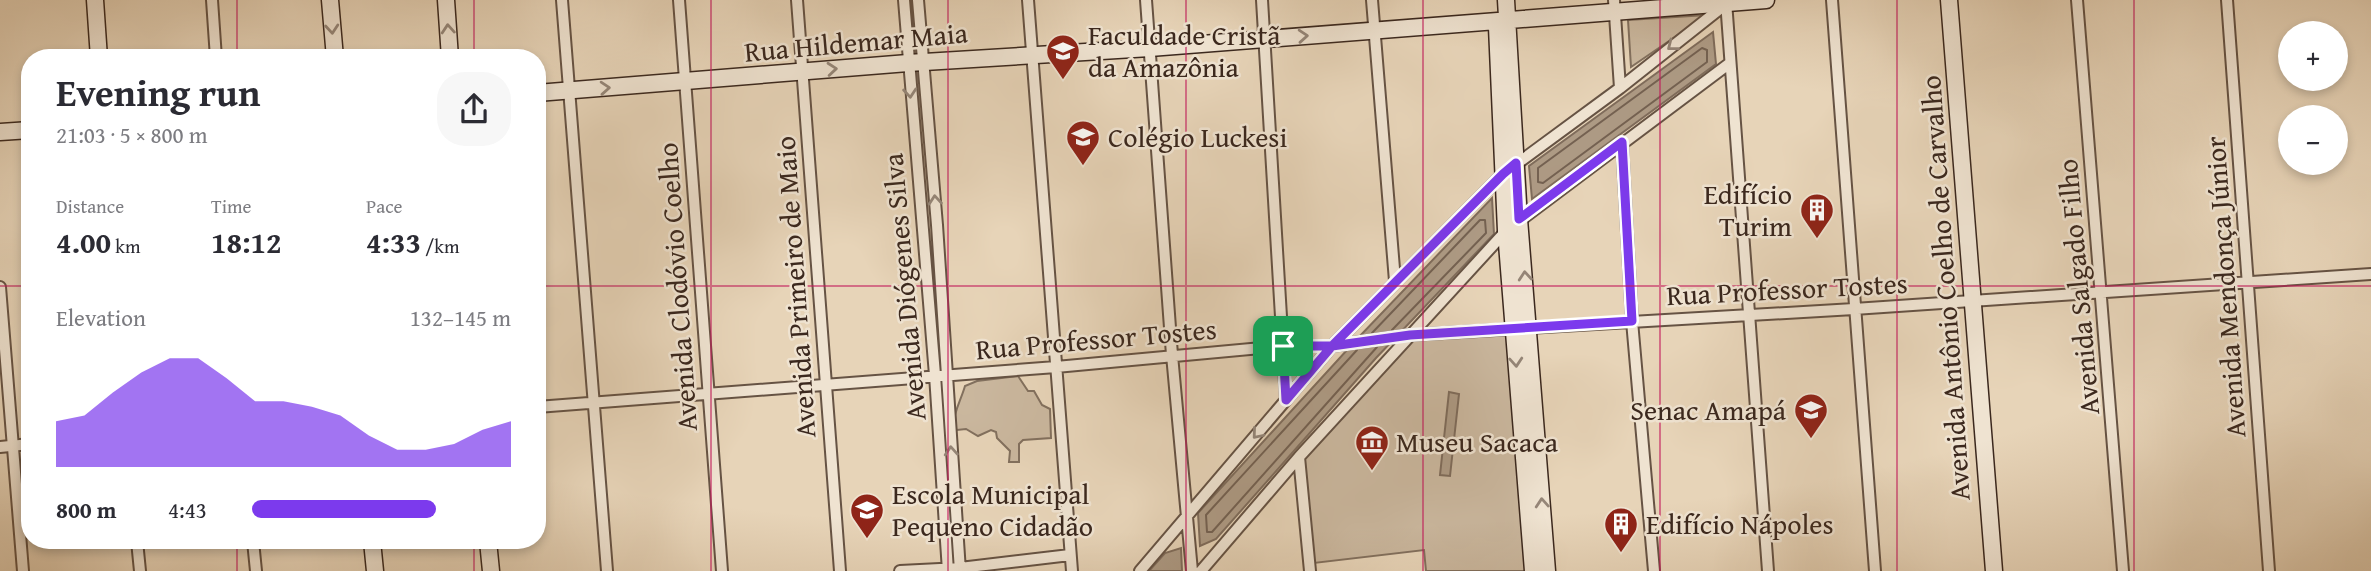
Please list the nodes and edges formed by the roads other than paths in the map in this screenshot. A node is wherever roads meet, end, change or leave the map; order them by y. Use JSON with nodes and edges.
{"nodes":[{"id":1,"x":95,"y":0,"type":"edge"},
{"id":2,"x":212,"y":0,"type":"edge"},
{"id":3,"x":330,"y":0,"type":"edge"},
{"id":4,"x":446,"y":0,"type":"edge"},
{"id":5,"x":562,"y":0,"type":"edge"},
{"id":6,"x":679,"y":0,"type":"edge"},
{"id":7,"x":797,"y":0,"type":"edge"},
{"id":8,"x":904,"y":0,"type":"edge"},
{"id":9,"x":918,"y":0,"type":"edge"},
{"id":10,"x":1028,"y":0,"type":"edge"},
{"id":11,"x":1146,"y":0,"type":"edge"},
{"id":12,"x":1262,"y":0,"type":"edge"},
{"id":13,"x":1372,"y":0,"type":"edge"},
{"id":14,"x":1496,"y":0,"type":"edge"},
{"id":15,"x":1506,"y":0,"type":"edge"},
{"id":16,"x":1766,"y":0,"type":"edge"},
{"id":17,"x":1832,"y":0,"type":"edge"},
{"id":18,"x":1949,"y":0,"type":"edge"},
{"id":19,"x":2077,"y":0,"type":"edge"},
{"id":20,"x":2227,"y":0,"type":"edge"},
{"id":21,"x":1726,"y":2,"type":"edge"},
{"id":22,"x":1614,"y":7,"type":"edge"},
{"id":23,"x":1502,"y":21,"type":"junction"},
{"id":24,"x":1374,"y":31,"type":"junction"},
{"id":25,"x":1265,"y":39,"type":"junction"},
{"id":26,"x":1150,"y":48,"type":"junction"},
{"id":27,"x":98,"y":49,"type":"edge"},
{"id":28,"x":215,"y":49,"type":"edge"},
{"id":29,"x":334,"y":49,"type":"edge"},
{"id":30,"x":449,"y":49,"type":"edge"},
{"id":31,"x":1032,"y":55,"type":"junction"},
{"id":32,"x":916,"y":62,"type":"junction"},
{"id":33,"x":1730,"y":63,"type":"junction"},
{"id":34,"x":802,"y":72,"type":"junction"},
{"id":35,"x":685,"y":82,"type":"junction"},
{"id":36,"x":1620,"y":88,"type":"junction"},
{"id":37,"x":569,"y":91,"type":"junction"},
{"id":38,"x":546,"y":92,"type":"edge"},
{"id":39,"x":21,"y":131,"type":"edge"},
{"id":40,"x":0,"y":132,"type":"edge"},
{"id":41,"x":1622,"y":142,"type":"junction"},
{"id":42,"x":1510,"y":176,"type":"junction"},
{"id":43,"x":1512,"y":219,"type":"junction"},
{"id":44,"x":937,"y":225,"type":"junction"},
{"id":45,"x":922,"y":226,"type":"junction"},
{"id":46,"x":2371,"y":274,"type":"edge"},
{"id":47,"x":1395,"y":281,"type":"junction"},
{"id":48,"x":2247,"y":281,"type":"junction"},
{"id":49,"x":0,"y":287,"type":"edge"},
{"id":50,"x":2101,"y":290,"type":"junction"},
{"id":51,"x":1972,"y":300,"type":"junction"},
{"id":52,"x":1854,"y":309,"type":"junction"},
{"id":53,"x":1750,"y":315,"type":"junction"},
{"id":54,"x":1632,"y":321,"type":"junction"},
{"id":55,"x":1522,"y":328,"type":"junction"},
{"id":56,"x":1405,"y":336,"type":"junction"},
{"id":57,"x":1283,"y":346,"type":"junction"},
{"id":58,"x":1332,"y":346,"type":"junction"},
{"id":59,"x":1172,"y":355,"type":"junction"},
{"id":60,"x":1056,"y":367,"type":"junction"},
{"id":61,"x":940,"y":374,"type":"junction"},
{"id":62,"x":825,"y":384,"type":"junction"},
{"id":63,"x":707,"y":394,"type":"junction"},
{"id":64,"x":1286,"y":400,"type":"junction"},
{"id":65,"x":593,"y":403,"type":"junction"},
{"id":66,"x":546,"y":406,"type":"edge"},
{"id":67,"x":21,"y":445,"type":"edge"},
{"id":68,"x":13,"y":446,"type":"junction"},
{"id":69,"x":0,"y":447,"type":"edge"},
{"id":70,"x":1299,"y":457,"type":"junction"},
{"id":71,"x":1188,"y":516,"type":"junction"},
{"id":72,"x":21,"y":546,"type":"edge"},
{"id":73,"x":21,"y":549,"type":"edge"},
{"id":74,"x":138,"y":549,"type":"edge"},
{"id":75,"x":254,"y":549,"type":"edge"},
{"id":76,"x":373,"y":549,"type":"edge"},
{"id":77,"x":489,"y":549,"type":"edge"},
{"id":78,"x":1070,"y":555,"type":"junction"},
{"id":79,"x":1539,"y":564,"type":"edge"},
{"id":80,"x":1195,"y":569,"type":"edge"},
{"id":81,"x":948,"y":570,"type":"edge"},
{"id":82,"x":960,"y":570,"type":"edge"},
{"id":83,"x":23,"y":571,"type":"edge"},
{"id":84,"x":139,"y":571,"type":"edge"},
{"id":85,"x":256,"y":571,"type":"edge"},
{"id":86,"x":375,"y":571,"type":"edge"},
{"id":87,"x":491,"y":571,"type":"edge"},
{"id":88,"x":607,"y":571,"type":"edge"},
{"id":89,"x":722,"y":571,"type":"edge"},
{"id":90,"x":840,"y":571,"type":"edge"},
{"id":91,"x":900,"y":571,"type":"edge"},
{"id":92,"x":1072,"y":571,"type":"edge"},
{"id":93,"x":1140,"y":571,"type":"edge"},
{"id":94,"x":1310,"y":571,"type":"edge"},
{"id":95,"x":1654,"y":571,"type":"edge"},
{"id":96,"x":1768,"y":571,"type":"edge"},
{"id":97,"x":1875,"y":571,"type":"edge"},
{"id":98,"x":1994,"y":571,"type":"edge"},
{"id":99,"x":2123,"y":571,"type":"edge"},
{"id":100,"x":2269,"y":571,"type":"edge"}],
"edges":[{"from":1,"to":27,"type":"main road"},
{"from":2,"to":28,"type":"street"},
{"from":3,"to":29,"type":"main road","one_way":true},
{"from":30,"to":4,"type":"main road","one_way":true},
{"from":5,"to":37,"type":"street"},
{"from":6,"to":35,"type":"street","name":"Avenida Clodóvio Coelho"},
{"from":7,"to":34,"type":"street","name":"Avenida Primeiro de Maio"},
{"from":8,"to":32,"type":"street","name":"Avenida Diógenes Silva"},
{"from":9,"to":32,"type":"street","name":"Avenida Diógenes Silva"},
{"from":10,"to":31,"type":"street"},
{"from":11,"to":26,"type":"street"},
{"from":12,"to":25,"type":"street"},
{"from":13,"to":24,"type":"street"},
{"from":14,"to":23,"type":"main road"},
{"from":15,"to":23,"type":"main road"},
{"from":16,"to":21,"type":"main road","name":"Rua Hildemar Maia"},
{"from":17,"to":52,"type":"street"},
{"from":18,"to":51,"type":"main road","name":"Avenida Antônio Coelho de Carvalho"},
{"from":19,"to":50,"type":"street","name":"Avenida Salgado Filho"},
{"from":20,"to":48,"type":"street","name":"Avenida Mendonça Júnior"},
{"from":21,"to":22,"type":"main road","name":"Rua Hildemar Maia"},
{"from":21,"to":33,"type":"street"},
{"from":21,"to":36,"type":"street","one_way":true},
{"from":22,"to":23,"type":"main road","name":"Rua Hildemar Maia"},
{"from":22,"to":36,"type":"street"},
{"from":23,"to":24,"type":"main road","name":"Rua Hildemar Maia"},
{"from":23,"to":42,"type":"main road"},
{"from":25,"to":24,"type":"main road","name":"Rua Hildemar Maia","one_way":true},
{"from":24,"to":47,"type":"street"},
{"from":25,"to":26,"type":"main road","name":"Rua Hildemar Maia"},
{"from":25,"to":57,"type":"street"},
{"from":26,"to":31,"type":"main road","name":"Rua Hildemar Maia"},
{"from":26,"to":59,"type":"street"},
{"from":31,"to":32,"type":"main road","name":"Rua Hildemar Maia"},
{"from":31,"to":60,"type":"street"},
{"from":34,"to":32,"type":"main road","name":"Rua Hildemar Maia","one_way":true},
{"from":44,"to":32,"type":"street","name":"Avenida Diógenes Silva","one_way":true},
{"from":32,"to":45,"type":"street","name":"Avenida Diógenes Silva","one_way":true},
{"from":33,"to":41,"type":"street"},
{"from":33,"to":53,"type":"street"},
{"from":34,"to":35,"type":"main road","name":"Rua Hildemar Maia"},
{"from":34,"to":62,"type":"street","name":"Avenida Primeiro de Maio"},
{"from":37,"to":35,"type":"main road","name":"Rua Hildemar Maia","one_way":true},
{"from":35,"to":63,"type":"street","name":"Avenida Clodóvio Coelho"},
{"from":36,"to":42,"type":"street"},
{"from":37,"to":38,"type":"main road","name":"Rua Hildemar Maia"},
{"from":37,"to":65,"type":"street"},
{"from":39,"to":40,"type":"main road"},
{"from":41,"to":43,"type":"street"},
{"from":41,"to":54,"type":"street"},
{"from":42,"to":43,"type":"main road"},
{"from":42,"to":47,"type":"street"},
{"from":43,"to":55,"type":"main road"},
{"from":43,"to":56,"type":"street"},
{"from":44,"to":45,"type":"street"},
{"from":44,"to":61,"type":"street","name":"Avenida Diógenes Silva"},
{"from":45,"to":61,"type":"street","name":"Avenida Diógenes Silva"},
{"from":46,"to":48,"type":"street","name":"Rua Professor Tostes"},
{"from":47,"to":58,"type":"street"},
{"from":48,"to":50,"type":"street","name":"Rua Professor Tostes"},
{"from":48,"to":100,"type":"street","name":"Avenida Mendonça Júnior"},
{"from":49,"to":68,"type":"street"},
{"from":50,"to":51,"type":"street","name":"Rua Professor Tostes"},
{"from":50,"to":99,"type":"street","name":"Avenida Salgado Filho"},
{"from":51,"to":52,"type":"street","name":"Rua Professor Tostes"},
{"from":51,"to":98,"type":"main road","name":"Avenida Antônio Coelho de Carvalho"},
{"from":52,"to":53,"type":"street","name":"Rua Professor Tostes"},
{"from":52,"to":97,"type":"street"},
{"from":53,"to":54,"type":"street","name":"Rua Professor Tostes"},
{"from":53,"to":96,"type":"street"},
{"from":54,"to":55,"type":"street","name":"Rua Professor Tostes"},
{"from":54,"to":95,"type":"street"},
{"from":55,"to":56,"type":"street","name":"Rua Professor Tostes"},
{"from":55,"to":79,"type":"main road"},
{"from":56,"to":58,"type":"street","name":"Rua Professor Tostes"},
{"from":56,"to":70,"type":"street"},
{"from":57,"to":58,"type":"street","name":"Rua Professor Tostes"},
{"from":57,"to":59,"type":"street","name":"Rua Professor Tostes"},
{"from":57,"to":64,"type":"street"},
{"from":58,"to":64,"type":"street"},
{"from":59,"to":60,"type":"street","name":"Rua Professor Tostes"},
{"from":59,"to":71,"type":"street"},
{"from":60,"to":61,"type":"street","name":"Rua Professor Tostes"},
{"from":60,"to":78,"type":"street"},
{"from":61,"to":62,"type":"street","name":"Rua Professor Tostes"},
{"from":61,"to":81,"type":"street","name":"Avenida Diógenes Silva"},
{"from":82,"to":61,"type":"street","name":"Avenida Diógenes Silva","one_way":true},
{"from":62,"to":63,"type":"street","name":"Rua Professor Tostes"},
{"from":62,"to":90,"type":"street","name":"Avenida Primeiro de Maio"},
{"from":63,"to":65,"type":"street","name":"Rua Professor Tostes"},
{"from":63,"to":89,"type":"street","name":"Avenida Clodóvio Coelho"},
{"from":64,"to":71,"type":"street","one_way":true},
{"from":65,"to":66,"type":"street","name":"Rua Professor Tostes"},
{"from":65,"to":88,"type":"street"},
{"from":67,"to":68,"type":"street"},
{"from":68,"to":69,"type":"street"},
{"from":68,"to":72,"type":"street"},
{"from":70,"to":80,"type":"street"},
{"from":70,"to":94,"type":"street"},
{"from":71,"to":80,"type":"street"},
{"from":71,"to":93,"type":"street"},
{"from":73,"to":83,"type":"street"},
{"from":74,"to":84,"type":"street"},
{"from":75,"to":85,"type":"street"},
{"from":76,"to":86,"type":"main road"},
{"from":77,"to":87,"type":"main road"},
{"from":78,"to":82,"type":"street"},
{"from":78,"to":92,"type":"street"},
{"from":81,"to":82,"type":"street"},
{"from":81,"to":91,"type":"street"}]}
